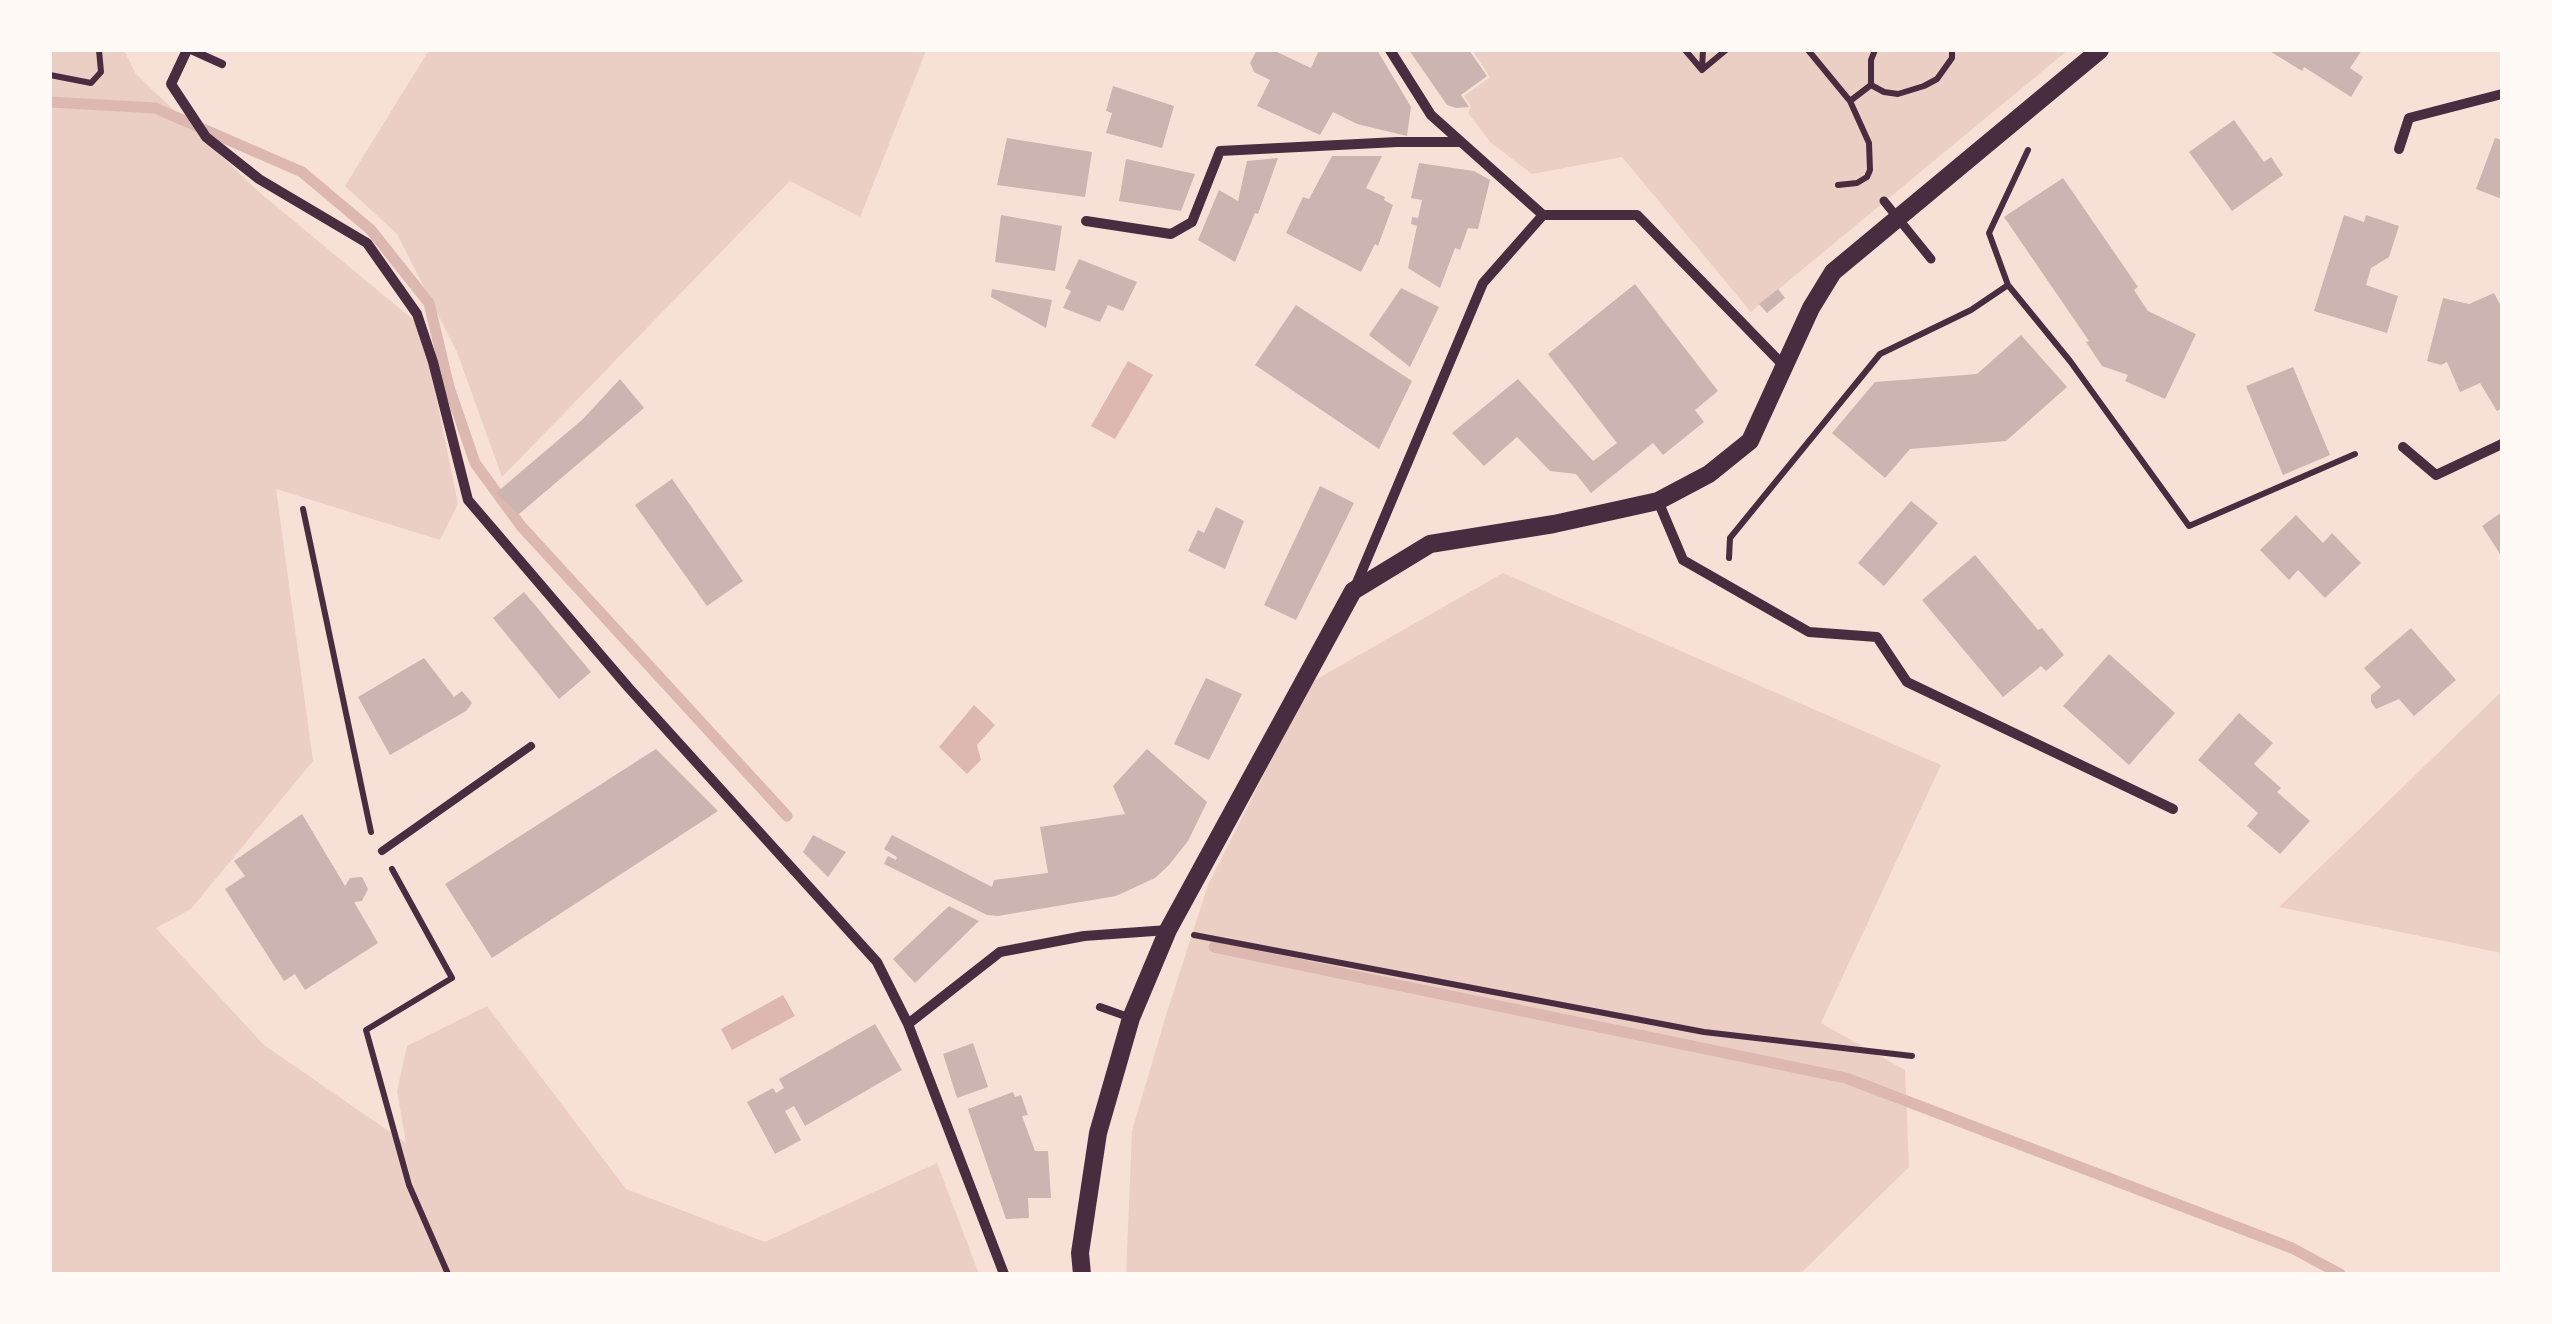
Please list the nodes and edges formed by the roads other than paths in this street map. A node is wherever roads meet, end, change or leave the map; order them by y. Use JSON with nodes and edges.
{"nodes":[{"id":1,"x":189,"y":50,"type":"edge"},
{"id":2,"x":1390,"y":50,"type":"edge"},
{"id":3,"x":2100,"y":50,"type":"edge"},
{"id":4,"x":222,"y":64,"type":"dead end"},
{"id":5,"x":2502,"y":94,"type":"edge"},
{"id":6,"x":1460,"y":142,"type":"junction"},
{"id":7,"x":2399,"y":149,"type":"dead end"},
{"id":8,"x":1884,"y":201,"type":"dead end"},
{"id":9,"x":1543,"y":215,"type":"junction"},
{"id":10,"x":1898,"y":218,"type":"junction"},
{"id":11,"x":1086,"y":222,"type":"dead end"},
{"id":12,"x":1931,"y":260,"type":"dead end"},
{"id":13,"x":1784,"y":366,"type":"junction"},
{"id":14,"x":2502,"y":444,"type":"edge"},
{"id":15,"x":2403,"y":447,"type":"dead end"},
{"id":16,"x":1658,"y":501,"type":"junction"},
{"id":17,"x":1354,"y":591,"type":"junction"},
{"id":18,"x":530,"y":746,"type":"dead end"},
{"id":19,"x":2172,"y":809,"type":"dead end"},
{"id":20,"x":382,"y":851,"type":"road end"},
{"id":21,"x":1168,"y":930,"type":"junction"},
{"id":22,"x":1100,"y":1007,"type":"dead end"},
{"id":23,"x":1131,"y":1018,"type":"junction"},
{"id":24,"x":908,"y":1024,"type":"junction"},
{"id":25,"x":1004,"y":1274,"type":"edge"},
{"id":26,"x":1082,"y":1274,"type":"edge"}],
"edges":[{"from":1,"to":4,"type":"lane"},
{"from":1,"to":24,"type":"street"},
{"from":2,"to":6,"type":"street"},
{"from":3,"to":10,"type":"street"},
{"from":5,"to":7,"type":"street"},
{"from":6,"to":9,"type":"street"},
{"from":6,"to":11,"type":"street"},
{"from":8,"to":10,"type":"street"},
{"from":9,"to":13,"type":"street"},
{"from":9,"to":17,"type":"street"},
{"from":10,"to":12,"type":"street"},
{"from":10,"to":13,"type":"street"},
{"from":13,"to":16,"type":"street"},
{"from":14,"to":15,"type":"street"},
{"from":16,"to":17,"type":"street"},
{"from":16,"to":19,"type":"street"},
{"from":17,"to":21,"type":"street"},
{"from":18,"to":20,"type":"lane"},
{"from":21,"to":23,"type":"street"},
{"from":21,"to":24,"type":"street"},
{"from":22,"to":23,"type":"lane"},
{"from":23,"to":26,"type":"street"},
{"from":24,"to":25,"type":"street"}]}
